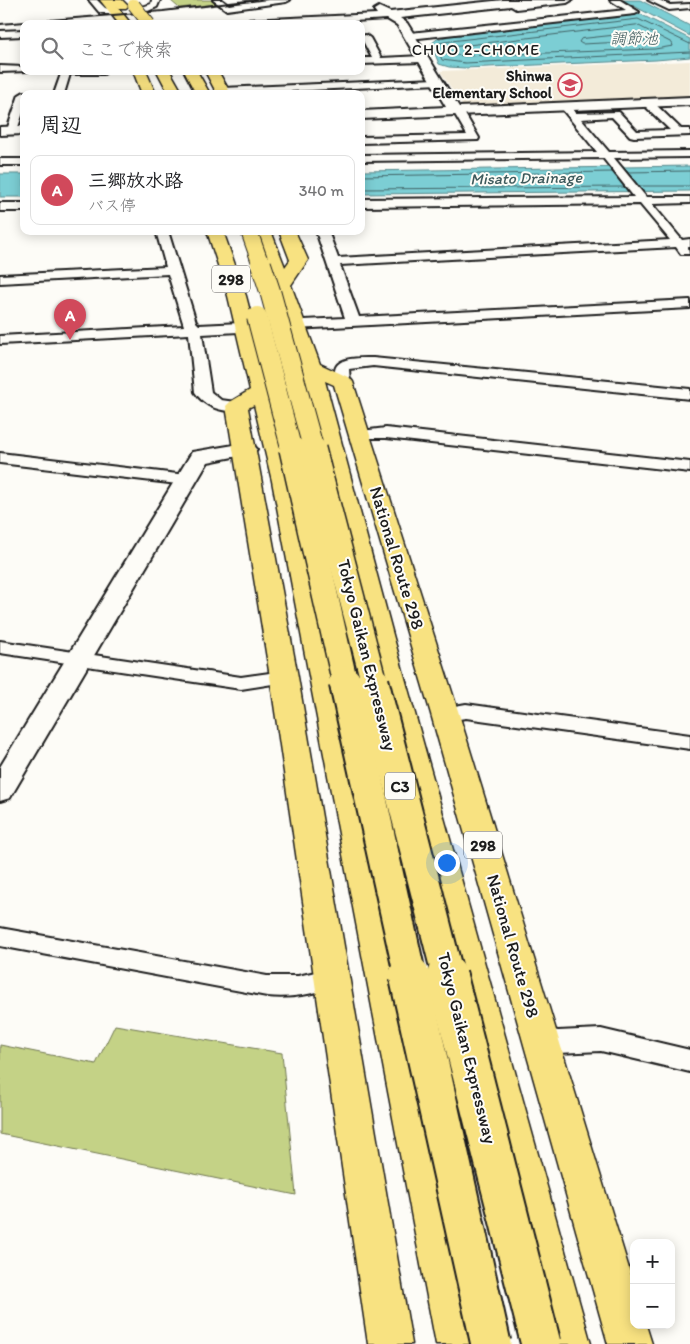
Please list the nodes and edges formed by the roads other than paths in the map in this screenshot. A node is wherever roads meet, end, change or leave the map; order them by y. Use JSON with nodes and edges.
{"nodes":[{"id":1,"x":93,"y":0,"type":"edge"},
{"id":2,"x":106,"y":0,"type":"edge"},
{"id":3,"x":116,"y":0,"type":"edge"},
{"id":4,"x":129,"y":0,"type":"edge"},
{"id":5,"x":136,"y":0,"type":"edge"},
{"id":6,"x":156,"y":0,"type":"edge"},
{"id":7,"x":218,"y":0,"type":"edge"},
{"id":8,"x":286,"y":0,"type":"edge"},
{"id":9,"x":533,"y":0,"type":"edge"},
{"id":10,"x":567,"y":0,"type":"edge"},
{"id":11,"x":614,"y":0,"type":"edge"},
{"id":12,"x":652,"y":0,"type":"edge"},
{"id":13,"x":375,"y":2,"type":"edge"},
{"id":14,"x":690,"y":6,"type":"edge"},
{"id":15,"x":145,"y":9,"type":"junction"},
{"id":16,"x":117,"y":13,"type":"junction"},
{"id":17,"x":396,"y":18,"type":"junction"},
{"id":18,"x":122,"y":20,"type":"edge"},
{"id":19,"x":132,"y":20,"type":"edge"},
{"id":20,"x":146,"y":20,"type":"edge"},
{"id":21,"x":153,"y":20,"type":"edge"},
{"id":22,"x":340,"y":20,"type":"edge"},
{"id":23,"x":359,"y":20,"type":"edge"},
{"id":24,"x":20,"y":33,"type":"edge"},
{"id":25,"x":0,"y":34,"type":"edge"},
{"id":26,"x":410,"y":36,"type":"junction"},
{"id":27,"x":365,"y":38,"type":"edge"},
{"id":28,"x":422,"y":59,"type":"junction"},
{"id":29,"x":378,"y":60,"type":"junction"},
{"id":30,"x":365,"y":61,"type":"edge"},
{"id":31,"x":0,"y":69,"type":"edge"},
{"id":32,"x":65,"y":75,"type":"edge"},
{"id":33,"x":141,"y":75,"type":"edge"},
{"id":34,"x":153,"y":75,"type":"edge"},
{"id":35,"x":165,"y":75,"type":"edge"},
{"id":36,"x":182,"y":75,"type":"edge"},
{"id":37,"x":192,"y":75,"type":"edge"},
{"id":38,"x":213,"y":75,"type":"edge"},
{"id":39,"x":436,"y":82,"type":"junction"},
{"id":40,"x":27,"y":83,"type":"edge"},
{"id":41,"x":60,"y":90,"type":"edge"},
{"id":42,"x":147,"y":90,"type":"edge"},
{"id":43,"x":159,"y":90,"type":"edge"},
{"id":44,"x":174,"y":90,"type":"edge"},
{"id":45,"x":190,"y":90,"type":"edge"},
{"id":46,"x":201,"y":90,"type":"edge"},
{"id":47,"x":222,"y":90,"type":"edge"},
{"id":48,"x":266,"y":90,"type":"edge"},
{"id":49,"x":690,"y":101,"type":"edge"},
{"id":50,"x":648,"y":103,"type":"junction"},
{"id":51,"x":20,"y":105,"type":"edge"},
{"id":52,"x":456,"y":111,"type":"junction"},
{"id":53,"x":570,"y":111,"type":"junction"},
{"id":54,"x":365,"y":115,"type":"edge"},
{"id":55,"x":12,"y":130,"type":"edge"},
{"id":56,"x":678,"y":132,"type":"junction"},
{"id":57,"x":690,"y":132,"type":"edge"},
{"id":58,"x":365,"y":140,"type":"edge"},
{"id":59,"x":690,"y":154,"type":"edge"},
{"id":60,"x":608,"y":157,"type":"junction"},
{"id":61,"x":365,"y":158,"type":"edge"},
{"id":62,"x":0,"y":162,"type":"edge"},
{"id":63,"x":20,"y":162,"type":"edge"},
{"id":64,"x":642,"y":198,"type":"junction"},
{"id":65,"x":690,"y":200,"type":"edge"},
{"id":66,"x":411,"y":202,"type":"junction"},
{"id":67,"x":365,"y":203,"type":"edge"},
{"id":68,"x":20,"y":207,"type":"edge"},
{"id":69,"x":0,"y":208,"type":"edge"},
{"id":70,"x":365,"y":211,"type":"edge"},
{"id":71,"x":163,"y":235,"type":"edge"},
{"id":72,"x":206,"y":235,"type":"edge"},
{"id":73,"x":232,"y":235,"type":"edge"},
{"id":74,"x":249,"y":235,"type":"edge"},
{"id":75,"x":265,"y":235,"type":"edge"},
{"id":76,"x":289,"y":235,"type":"edge"},
{"id":77,"x":323,"y":235,"type":"edge"},
{"id":78,"x":684,"y":243,"type":"edge"},
{"id":79,"x":690,"y":256,"type":"edge"},
{"id":80,"x":333,"y":262,"type":"junction"},
{"id":81,"x":174,"y":270,"type":"junction"},
{"id":82,"x":212,"y":276,"type":"dead end"},
{"id":83,"x":0,"y":280,"type":"edge"},
{"id":84,"x":283,"y":283,"type":"junction"},
{"id":85,"x":237,"y":296,"type":"junction"},
{"id":86,"x":690,"y":304,"type":"edge"},
{"id":87,"x":353,"y":321,"type":"junction"},
{"id":88,"x":296,"y":325,"type":"junction"},
{"id":89,"x":245,"y":328,"type":"junction"},
{"id":90,"x":194,"y":330,"type":"junction"},
{"id":91,"x":0,"y":340,"type":"edge"},
{"id":92,"x":311,"y":367,"type":"junction"},
{"id":93,"x":343,"y":382,"type":"junction"},
{"id":94,"x":690,"y":394,"type":"edge"},
{"id":95,"x":249,"y":399,"type":"junction"},
{"id":96,"x":359,"y":435,"type":"junction"},
{"id":97,"x":246,"y":449,"type":"junction"},
{"id":98,"x":0,"y":458,"type":"edge"},
{"id":99,"x":690,"y":466,"type":"edge"},
{"id":100,"x":186,"y":480,"type":"junction"},
{"id":101,"x":0,"y":647,"type":"edge"},
{"id":102,"x":80,"y":658,"type":"junction"},
{"id":103,"x":284,"y":677,"type":"junction"},
{"id":104,"x":445,"y":714,"type":"junction"},
{"id":105,"x":690,"y":742,"type":"edge"},
{"id":106,"x":0,"y":791,"type":"edge"},
{"id":107,"x":0,"y":937,"type":"edge"},
{"id":108,"x":333,"y":978,"type":"junction"},
{"id":109,"x":540,"y":1038,"type":"junction"},
{"id":110,"x":690,"y":1061,"type":"edge"},
{"id":111,"x":390,"y":1344,"type":"edge"},
{"id":112,"x":458,"y":1344,"type":"edge"},
{"id":113,"x":491,"y":1344,"type":"edge"},
{"id":114,"x":541,"y":1344,"type":"edge"},
{"id":115,"x":569,"y":1344,"type":"edge"},
{"id":116,"x":630,"y":1344,"type":"edge"}],
"edges":[{"from":1,"to":16,"type":"street"},
{"from":2,"to":16,"type":"highway"},
{"from":3,"to":19,"type":"highway"},
{"from":4,"to":20,"type":"highway","bridge":true},
{"from":5,"to":15,"type":"highway"},
{"from":6,"to":15,"type":"street"},
{"from":7,"to":8,"type":"street"},
{"from":9,"to":17,"type":"street"},
{"from":10,"to":17,"type":"street"},
{"from":11,"to":26,"type":"street"},
{"from":12,"to":14,"type":"street"},
{"from":13,"to":17,"type":"street"},
{"from":15,"to":21,"type":"highway"},
{"from":16,"to":18,"type":"highway"},
{"from":17,"to":22,"type":"street"},
{"from":17,"to":23,"type":"street"},
{"from":17,"to":26,"type":"street"},
{"from":24,"to":25,"type":"street"},
{"from":26,"to":28,"type":"street"},
{"from":27,"to":29,"type":"street"},
{"from":28,"to":29,"type":"street"},
{"from":28,"to":39,"type":"street"},
{"from":29,"to":30,"type":"street"},
{"from":31,"to":40,"type":"street"},
{"from":32,"to":41,"type":"street"},
{"from":33,"to":42,"type":"highway"},
{"from":34,"to":43,"type":"highway"},
{"from":35,"to":44,"type":"highway"},
{"from":36,"to":45,"type":"highway"},
{"from":37,"to":46,"type":"highway"},
{"from":38,"to":47,"type":"highway"},
{"from":39,"to":48,"type":"street"},
{"from":39,"to":52,"type":"street"},
{"from":49,"to":50,"type":"street"},
{"from":50,"to":53,"type":"street"},
{"from":50,"to":56,"type":"street"},
{"from":51,"to":55,"type":"street"},
{"from":52,"to":53,"type":"street"},
{"from":52,"to":54,"type":"street"},
{"from":52,"to":58,"type":"street"},
{"from":53,"to":56,"type":"street"},
{"from":53,"to":60,"type":"street"},
{"from":56,"to":57,"type":"street"},
{"from":59,"to":60,"type":"street"},
{"from":60,"to":61,"type":"street"},
{"from":60,"to":64,"type":"street"},
{"from":62,"to":63,"type":"street"},
{"from":64,"to":65,"type":"street"},
{"from":64,"to":66,"type":"street"},
{"from":64,"to":78,"type":"street"},
{"from":66,"to":67,"type":"street"},
{"from":66,"to":70,"type":"street"},
{"from":68,"to":69,"type":"street"},
{"from":71,"to":81,"type":"street"},
{"from":72,"to":85,"type":"highway","number":"298"},
{"from":73,"to":113,"type":"highway","name":"Tokyo Gaikan Expressway","number":"C3","bridge":true},
{"from":74,"to":114,"type":"highway","name":"Tokyo Gaikan Expressway","number":"C3","bridge":true},
{"from":75,"to":84,"type":"highway","name":"National Route 298","number":"298"},
{"from":76,"to":84,"type":"highway"},
{"from":77,"to":80,"type":"street"},
{"from":78,"to":79,"type":"street"},
{"from":78,"to":80,"type":"street"},
{"from":80,"to":87,"type":"street"},
{"from":81,"to":83,"type":"street"},
{"from":81,"to":90,"type":"street"},
{"from":82,"to":85,"type":"highway","number":"298"},
{"from":84,"to":88,"type":"highway","name":"National Route 298","number":"298"},
{"from":85,"to":89,"type":"highway","number":"298"},
{"from":86,"to":87,"type":"street"},
{"from":87,"to":88,"type":"street"},
{"from":88,"to":89,"type":"street"},
{"from":88,"to":92,"type":"highway","name":"National Route 298","number":"298"},
{"from":89,"to":90,"type":"street"},
{"from":89,"to":95,"type":"highway","number":"298"},
{"from":90,"to":91,"type":"street"},
{"from":90,"to":95,"type":"street"},
{"from":92,"to":93,"type":"highway"},
{"from":92,"to":115,"type":"highway","name":"National Route 298","number":"298"},
{"from":93,"to":94,"type":"street"},
{"from":93,"to":96,"type":"highway","name":"National Route 298","number":"298"},
{"from":95,"to":97,"type":"highway","number":"298"},
{"from":95,"to":112,"type":"highway","number":"298"},
{"from":96,"to":99,"type":"street"},
{"from":96,"to":104,"type":"highway","name":"National Route 298","number":"298"},
{"from":97,"to":100,"type":"street"},
{"from":97,"to":103,"type":"highway","number":"298"},
{"from":98,"to":100,"type":"street"},
{"from":100,"to":102,"type":"street"},
{"from":101,"to":102,"type":"street"},
{"from":102,"to":103,"type":"street"},
{"from":102,"to":106,"type":"street"},
{"from":103,"to":108,"type":"highway","number":"298"},
{"from":104,"to":105,"type":"street"},
{"from":104,"to":109,"type":"highway","name":"National Route 298","number":"298"},
{"from":107,"to":108,"type":"street"},
{"from":108,"to":111,"type":"highway","number":"298"},
{"from":109,"to":110,"type":"street"},
{"from":109,"to":116,"type":"highway","name":"National Route 298","number":"298"}]}
